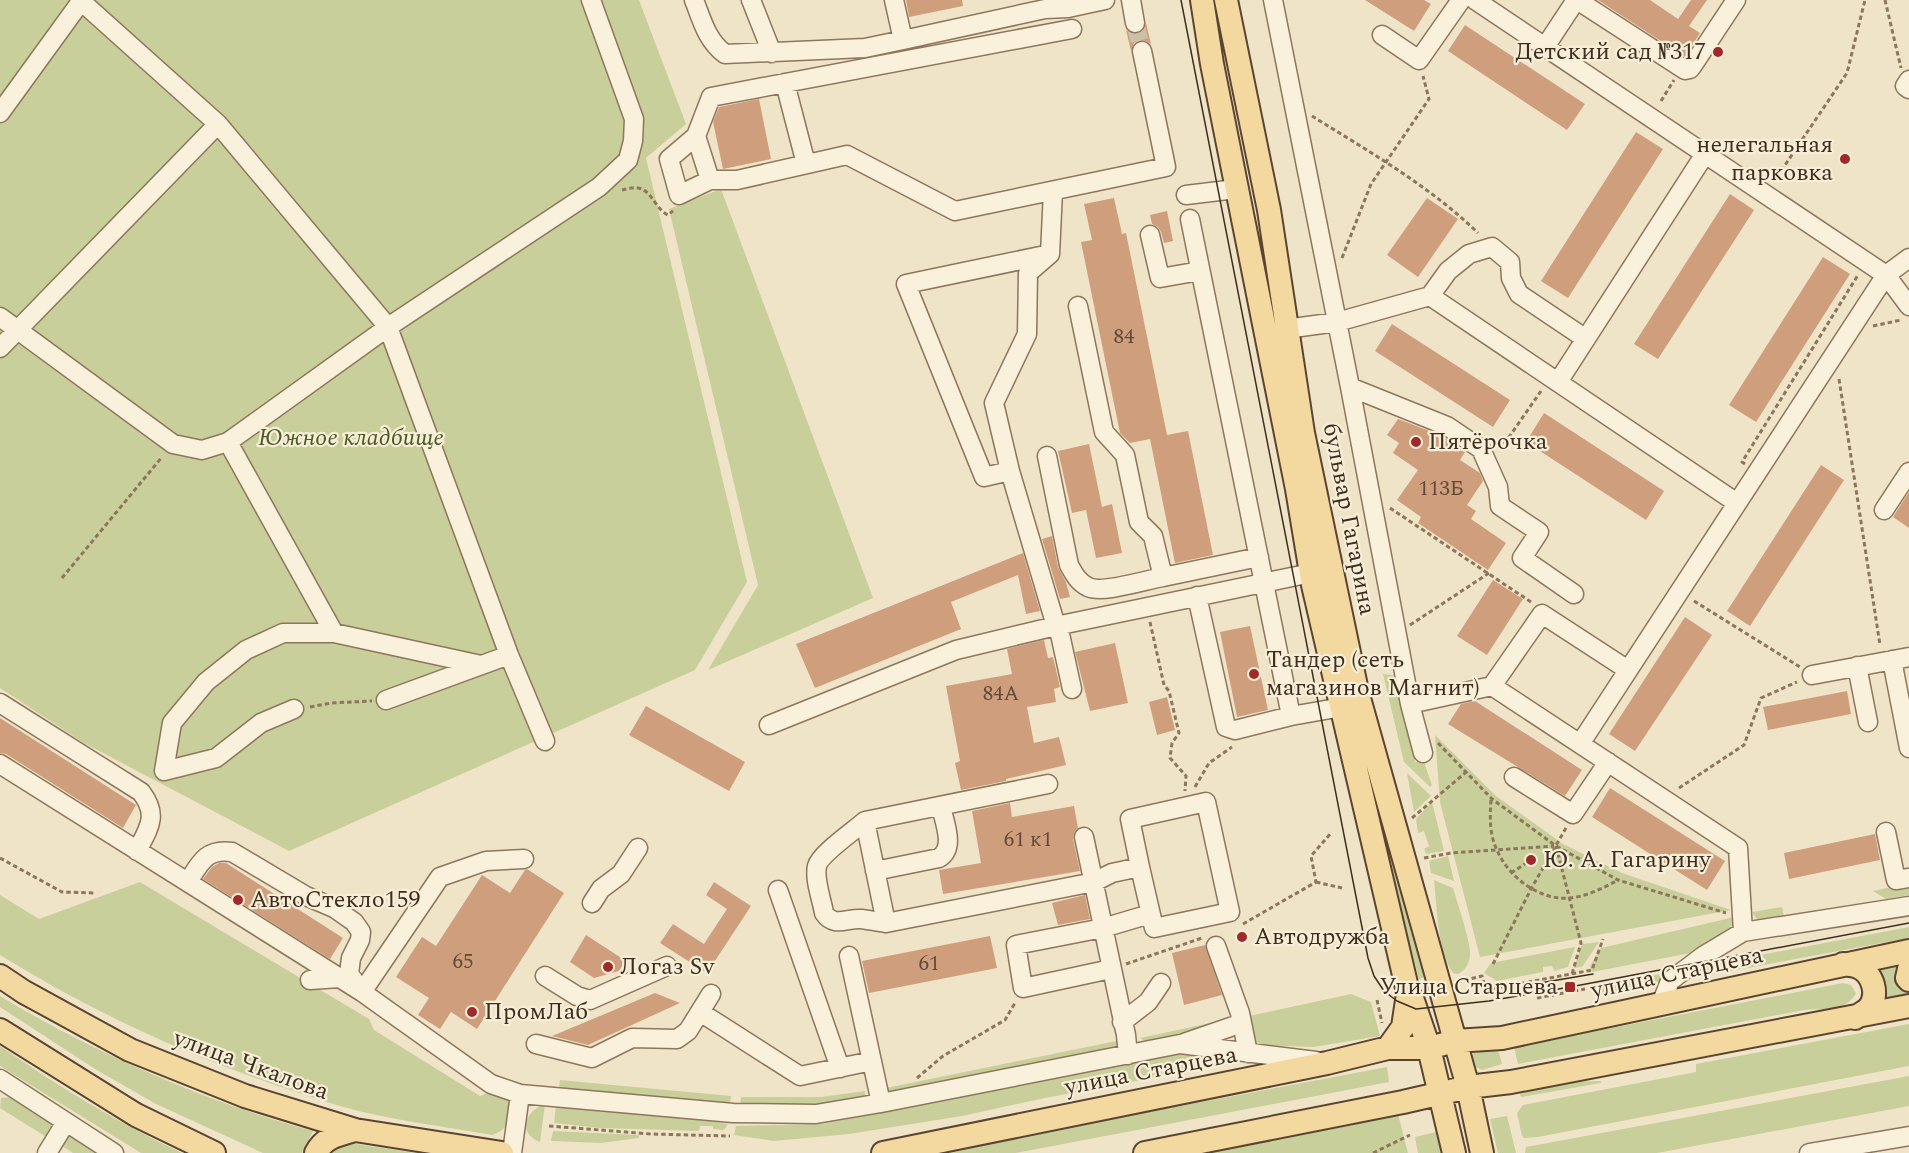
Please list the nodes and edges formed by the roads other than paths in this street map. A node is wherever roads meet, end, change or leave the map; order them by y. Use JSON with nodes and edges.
{"nodes":[{"id":1,"x":591,"y":0,"type":"edge"},
{"id":2,"x":694,"y":0,"type":"edge"},
{"id":3,"x":751,"y":0,"type":"edge"},
{"id":4,"x":894,"y":0,"type":"edge"},
{"id":5,"x":1105,"y":0,"type":"edge"},
{"id":6,"x":1131,"y":0,"type":"edge"},
{"id":7,"x":1202,"y":0,"type":"edge"},
{"id":8,"x":1226,"y":0,"type":"edge"},
{"id":9,"x":1273,"y":0,"type":"edge"},
{"id":10,"x":1461,"y":0,"type":"edge"},
{"id":11,"x":1475,"y":0,"type":"edge"},
{"id":12,"x":1576,"y":0,"type":"edge"},
{"id":13,"x":1736,"y":0,"type":"edge"},
{"id":14,"x":82,"y":1,"type":"edge"},
{"id":15,"x":1085,"y":2,"type":"edge"},
{"id":16,"x":1136,"y":23,"type":"tunnel mouth"},
{"id":17,"x":1072,"y":29,"type":"dead end"},
{"id":18,"x":1382,"y":35,"type":"dead end"},
{"id":19,"x":903,"y":40,"type":"junction"},
{"id":20,"x":1545,"y":47,"type":"junction"},
{"id":21,"x":1142,"y":51,"type":"tunnel mouth"},
{"id":22,"x":772,"y":53,"type":"junction"},
{"id":23,"x":785,"y":83,"type":"junction"},
{"id":24,"x":0,"y":113,"type":"edge"},
{"id":25,"x":218,"y":124,"type":"junction"},
{"id":26,"x":696,"y":136,"type":"junction"},
{"id":27,"x":1706,"y":154,"type":"junction"},
{"id":28,"x":806,"y":164,"type":"junction"},
{"id":29,"x":710,"y":180,"type":"junction"},
{"id":30,"x":1236,"y":189,"type":"junction"},
{"id":31,"x":1053,"y":191,"type":"junction"},
{"id":32,"x":1186,"y":195,"type":"dead end"},
{"id":33,"x":1190,"y":219,"type":"dead end"},
{"id":34,"x":1150,"y":235,"type":"dead end"},
{"id":35,"x":1050,"y":254,"type":"junction"},
{"id":36,"x":1909,"y":258,"type":"edge"},
{"id":37,"x":1200,"y":271,"type":"junction"},
{"id":38,"x":1886,"y":275,"type":"junction"},
{"id":39,"x":1430,"y":296,"type":"junction"},
{"id":40,"x":1078,"y":306,"type":"dead end"},
{"id":41,"x":1909,"y":306,"type":"edge"},
{"id":42,"x":0,"y":317,"type":"edge"},
{"id":43,"x":1337,"y":322,"type":"junction"},
{"id":44,"x":387,"y":327,"type":"junction"},
{"id":45,"x":1286,"y":329,"type":"junction"},
{"id":46,"x":17,"y":330,"type":"junction"},
{"id":47,"x":1586,"y":339,"type":"junction"},
{"id":48,"x":0,"y":348,"type":"edge"},
{"id":49,"x":1554,"y":380,"type":"junction"},
{"id":50,"x":1353,"y":388,"type":"junction"},
{"id":51,"x":1399,"y":417,"type":"dead end"},
{"id":52,"x":228,"y":442,"type":"junction"},
{"id":53,"x":1047,"y":456,"type":"dead end"},
{"id":54,"x":1010,"y":471,"type":"junction"},
{"id":55,"x":1909,"y":472,"type":"edge"},
{"id":56,"x":1737,"y":503,"type":"junction"},
{"id":57,"x":1884,"y":510,"type":"dead end"},
{"id":58,"x":1259,"y":557,"type":"junction"},
{"id":59,"x":1322,"y":574,"type":"junction"},
{"id":60,"x":1163,"y":577,"type":"junction"},
{"id":61,"x":1264,"y":582,"type":"junction"},
{"id":62,"x":1574,"y":594,"type":"dead end"},
{"id":63,"x":1197,"y":596,"type":"junction"},
{"id":64,"x":1057,"y":625,"type":"junction"},
{"id":65,"x":334,"y":633,"type":"junction"},
{"id":66,"x":509,"y":655,"type":"junction"},
{"id":67,"x":1894,"y":660,"type":"edge"},
{"id":68,"x":481,"y":665,"type":"junction"},
{"id":69,"x":1857,"y":666,"type":"junction"},
{"id":70,"x":1628,"y":670,"type":"junction"},
{"id":71,"x":1812,"y":675,"type":"road end"},
{"id":72,"x":1492,"y":686,"type":"junction"},
{"id":73,"x":1072,"y":689,"type":"dead end"},
{"id":74,"x":386,"y":700,"type":"road end"},
{"id":75,"x":0,"y":703,"type":"edge"},
{"id":76,"x":1410,"y":704,"type":"junction"},
{"id":77,"x":1342,"y":707,"type":"junction"},
{"id":78,"x":294,"y":709,"type":"road end"},
{"id":79,"x":1292,"y":717,"type":"junction"},
{"id":80,"x":1868,"y":722,"type":"dead end"},
{"id":81,"x":769,"y":725,"type":"dead end"},
{"id":82,"x":545,"y":741,"type":"dead end"},
{"id":83,"x":1580,"y":744,"type":"junction"},
{"id":84,"x":1430,"y":748,"type":"road end"},
{"id":85,"x":1909,"y":748,"type":"edge"},
{"id":86,"x":1608,"y":762,"type":"junction"},
{"id":87,"x":0,"y":764,"type":"edge"},
{"id":88,"x":1514,"y":777,"type":"dead end"},
{"id":89,"x":1048,"y":784,"type":"dead end"},
{"id":90,"x":941,"y":806,"type":"junction"},
{"id":91,"x":865,"y":821,"type":"junction"},
{"id":92,"x":1887,"y":832,"type":"dead end"},
{"id":93,"x":1084,"y":837,"type":"dead end"},
{"id":94,"x":638,"y":848,"type":"dead end"},
{"id":95,"x":137,"y":851,"type":"junction"},
{"id":96,"x":524,"y":859,"type":"dead end"},
{"id":97,"x":1140,"y":867,"type":"junction"},
{"id":98,"x":875,"y":871,"type":"junction"},
{"id":99,"x":1909,"y":878,"type":"edge"},
{"id":100,"x":188,"y":882,"type":"junction"},
{"id":101,"x":1094,"y":882,"type":"junction"},
{"id":102,"x":778,"y":890,"type":"dead end"},
{"id":103,"x":592,"y":903,"type":"dead end"},
{"id":104,"x":1909,"y":906,"type":"edge"},
{"id":105,"x":1150,"y":914,"type":"junction"},
{"id":106,"x":886,"y":923,"type":"junction"},
{"id":107,"x":1103,"y":928,"type":"junction"},
{"id":108,"x":1743,"y":932,"type":"junction"},
{"id":109,"x":1216,"y":946,"type":"dead end"},
{"id":110,"x":1909,"y":951,"type":"edge"},
{"id":111,"x":849,"y":956,"type":"dead end"},
{"id":112,"x":1843,"y":964,"type":"junction"},
{"id":113,"x":667,"y":966,"type":"dead end"},
{"id":114,"x":1111,"y":969,"type":"junction"},
{"id":115,"x":1909,"y":969,"type":"edge"},
{"id":116,"x":545,"y":975,"type":"dead end"},
{"id":117,"x":0,"y":976,"type":"edge"},
{"id":118,"x":340,"y":978,"type":"junction"},
{"id":119,"x":310,"y":980,"type":"dead end"},
{"id":120,"x":1909,"y":980,"type":"edge"},
{"id":121,"x":1161,"y":983,"type":"dead end"},
{"id":122,"x":362,"y":992,"type":"junction"},
{"id":123,"x":1408,"y":992,"type":"junction"},
{"id":124,"x":711,"y":994,"type":"dead end"},
{"id":125,"x":1661,"y":1004,"type":"junction"},
{"id":126,"x":1909,"y":1006,"type":"edge"},
{"id":127,"x":700,"y":1012,"type":"junction"},
{"id":128,"x":1855,"y":1018,"type":"junction"},
{"id":129,"x":1122,"y":1022,"type":"junction"},
{"id":130,"x":1242,"y":1023,"type":"junction"},
{"id":131,"x":0,"y":1030,"type":"edge"},
{"id":132,"x":1386,"y":1040,"type":"junction"},
{"id":133,"x":1455,"y":1041,"type":"junction"},
{"id":134,"x":536,"y":1044,"type":"dead end"},
{"id":135,"x":1180,"y":1044,"type":"junction"},
{"id":136,"x":1429,"y":1048,"type":"junction"},
{"id":137,"x":1248,"y":1053,"type":"junction"},
{"id":138,"x":1128,"y":1055,"type":"junction"},
{"id":139,"x":872,"y":1061,"type":"junction"},
{"id":140,"x":1327,"y":1063,"type":"junction"},
{"id":141,"x":840,"y":1068,"type":"junction"},
{"id":142,"x":0,"y":1079,"type":"edge"},
{"id":143,"x":1468,"y":1087,"type":"junction"},
{"id":144,"x":520,"y":1094,"type":"junction"},
{"id":145,"x":1441,"y":1094,"type":"junction"},
{"id":146,"x":881,"y":1103,"type":"junction"},
{"id":147,"x":66,"y":1122,"type":"junction"},
{"id":148,"x":354,"y":1130,"type":"junction"},
{"id":149,"x":1909,"y":1136,"type":"edge"},
{"id":150,"x":47,"y":1153,"type":"edge"},
{"id":151,"x":114,"y":1153,"type":"edge"},
{"id":152,"x":214,"y":1153,"type":"edge"},
{"id":153,"x":316,"y":1153,"type":"edge"},
{"id":154,"x":502,"y":1153,"type":"edge"},
{"id":155,"x":512,"y":1153,"type":"edge"},
{"id":156,"x":883,"y":1153,"type":"edge"},
{"id":157,"x":1145,"y":1153,"type":"edge"},
{"id":158,"x":1454,"y":1153,"type":"edge"},
{"id":159,"x":1482,"y":1153,"type":"edge"},
{"id":160,"x":1809,"y":1153,"type":"edge"}],
"edges":[{"from":1,"to":44,"type":"street"},
{"from":2,"to":22,"type":"street"},
{"from":3,"to":22,"type":"street"},
{"from":4,"to":19,"type":"street"},
{"from":5,"to":15,"type":"street"},
{"from":6,"to":16,"type":"street"},
{"from":7,"to":30,"type":"main road","name":"бульвар Гагарина"},
{"from":8,"to":45,"type":"main road","name":"бульвар Гагарина"},
{"from":9,"to":43,"type":"street"},
{"from":10,"to":18,"type":"street"},
{"from":11,"to":20,"type":"street"},
{"from":12,"to":13,"type":"street"},
{"from":12,"to":20,"type":"street"},
{"from":14,"to":24,"type":"street"},
{"from":14,"to":25,"type":"street"},
{"from":15,"to":19,"type":"street"},
{"from":17,"to":23,"type":"street"},
{"from":19,"to":22,"type":"street"},
{"from":20,"to":27,"type":"street"},
{"from":21,"to":31,"type":"street"},
{"from":23,"to":26,"type":"street"},
{"from":23,"to":28,"type":"street"},
{"from":25,"to":44,"type":"street"},
{"from":25,"to":46,"type":"street"},
{"from":26,"to":29,"type":"street"},
{"from":26,"to":29,"type":"street"},
{"from":27,"to":38,"type":"street"},
{"from":27,"to":47,"type":"street"},
{"from":28,"to":29,"type":"street"},
{"from":28,"to":31,"type":"street"},
{"from":30,"to":32,"type":"street"},
{"from":30,"to":59,"type":"main road","name":"бульвар Гагарина"},
{"from":31,"to":35,"type":"street"},
{"from":33,"to":37,"type":"street"},
{"from":34,"to":37,"type":"street"},
{"from":35,"to":54,"type":"street"},
{"from":35,"to":54,"type":"street"},
{"from":36,"to":38,"type":"street"},
{"from":37,"to":58,"type":"street"},
{"from":38,"to":41,"type":"street"},
{"from":38,"to":56,"type":"street"},
{"from":39,"to":43,"type":"street"},
{"from":39,"to":47,"type":"street"},
{"from":39,"to":49,"type":"street"},
{"from":40,"to":60,"type":"street"},
{"from":42,"to":46,"type":"street"},
{"from":43,"to":45,"type":"street"},
{"from":43,"to":50,"type":"street"},
{"from":44,"to":52,"type":"street"},
{"from":44,"to":66,"type":"street"},
{"from":45,"to":59,"type":"main road","name":"бульвар Гагарина"},
{"from":46,"to":48,"type":"street"},
{"from":46,"to":52,"type":"street"},
{"from":47,"to":49,"type":"street"},
{"from":49,"to":56,"type":"street"},
{"from":50,"to":51,"type":"street"},
{"from":50,"to":62,"type":"street"},
{"from":50,"to":76,"type":"street"},
{"from":52,"to":65,"type":"street"},
{"from":53,"to":60,"type":"street"},
{"from":54,"to":64,"type":"street"},
{"from":55,"to":57,"type":"street"},
{"from":56,"to":70,"type":"street"},
{"from":58,"to":60,"type":"street"},
{"from":58,"to":61,"type":"street"},
{"from":59,"to":61,"type":"street"},
{"from":59,"to":77,"type":"main road","name":"бульвар Гагарина"},
{"from":59,"to":133,"type":"main road","name":"бульвар Гагарина"},
{"from":61,"to":63,"type":"street"},
{"from":61,"to":79,"type":"street"},
{"from":63,"to":64,"type":"street"},
{"from":63,"to":79,"type":"street"},
{"from":64,"to":73,"type":"street"},
{"from":64,"to":81,"type":"street"},
{"from":65,"to":68,"type":"street"},
{"from":65,"to":78,"type":"street"},
{"from":66,"to":68,"type":"street"},
{"from":66,"to":82,"type":"street"},
{"from":67,"to":69,"type":"street"},
{"from":67,"to":85,"type":"street"},
{"from":68,"to":74,"type":"street"},
{"from":69,"to":71,"type":"street"},
{"from":69,"to":80,"type":"street"},
{"from":70,"to":72,"type":"street"},
{"from":70,"to":83,"type":"street"},
{"from":72,"to":76,"type":"street"},
{"from":72,"to":83,"type":"street"},
{"from":75,"to":95,"type":"street"},
{"from":76,"to":84,"type":"street"},
{"from":77,"to":79,"type":"street"},
{"from":77,"to":123,"type":"main road","name":"бульвар Гагарина"},
{"from":83,"to":86,"type":"street"},
{"from":86,"to":88,"type":"street"},
{"from":86,"to":108,"type":"street"},
{"from":87,"to":95,"type":"street"},
{"from":89,"to":90,"type":"street"},
{"from":90,"to":91,"type":"street"},
{"from":90,"to":98,"type":"street"},
{"from":91,"to":98,"type":"street"},
{"from":91,"to":106,"type":"street"},
{"from":92,"to":99,"type":"street"},
{"from":93,"to":101,"type":"street"},
{"from":94,"to":103,"type":"street"},
{"from":95,"to":100,"type":"street"},
{"from":96,"to":122,"type":"street"},
{"from":97,"to":101,"type":"street"},
{"from":97,"to":105,"type":"street"},
{"from":97,"to":105,"type":"street"},
{"from":98,"to":106,"type":"street"},
{"from":100,"to":118,"type":"street"},
{"from":100,"to":122,"type":"street"},
{"from":101,"to":106,"type":"street"},
{"from":101,"to":107,"type":"street"},
{"from":102,"to":141,"type":"street"},
{"from":104,"to":108,"type":"street"},
{"from":105,"to":107,"type":"street"},
{"from":107,"to":114,"type":"street"},
{"from":107,"to":114,"type":"street"},
{"from":108,"to":125,"type":"street"},
{"from":109,"to":130,"type":"street"},
{"from":110,"to":112,"type":"main road","name":"улица Старцева"},
{"from":111,"to":139,"type":"street"},
{"from":112,"to":125,"type":"main road","name":"улица Старцева"},
{"from":112,"to":128,"type":"main road"},
{"from":113,"to":116,"type":"street"},
{"from":114,"to":129,"type":"street"},
{"from":115,"to":120,"type":"main road"},
{"from":117,"to":148,"type":"main road","name":"улица Чкалова"},
{"from":118,"to":119,"type":"street"},
{"from":118,"to":122,"type":"street"},
{"from":121,"to":129,"type":"street"},
{"from":122,"to":144,"type":"street"},
{"from":123,"to":132,"type":"main road","name":"бульвар Гагарина"},
{"from":123,"to":136,"type":"main road","name":"бульвар Гагарина"},
{"from":124,"to":127,"type":"street"},
{"from":125,"to":133,"type":"main road","name":"улица Старцева"},
{"from":126,"to":128,"type":"main road"},
{"from":127,"to":134,"type":"street"},
{"from":127,"to":141,"type":"street"},
{"from":128,"to":143,"type":"main road"},
{"from":129,"to":138,"type":"street"},
{"from":130,"to":135,"type":"street"},
{"from":130,"to":137,"type":"street"},
{"from":131,"to":152,"type":"main road"},
{"from":132,"to":136,"type":"main road","name":"улица Старцева"},
{"from":132,"to":140,"type":"main road","name":"улица Старцева"},
{"from":133,"to":136,"type":"main road","name":"улица Старцева"},
{"from":133,"to":143,"type":"main road","name":"бульвар Гагарина"},
{"from":135,"to":137,"type":"street"},
{"from":135,"to":138,"type":"street"},
{"from":136,"to":145,"type":"main road","name":"бульвар Гагарина"},
{"from":137,"to":140,"type":"street"},
{"from":138,"to":146,"type":"street"},
{"from":139,"to":141,"type":"street"},
{"from":139,"to":146,"type":"street"},
{"from":140,"to":156,"type":"main road","name":"улица Старцева"},
{"from":142,"to":147,"type":"street"},
{"from":143,"to":145,"type":"main road"},
{"from":143,"to":159,"type":"main road","name":"бульвар Гагарина"},
{"from":144,"to":146,"type":"street"},
{"from":144,"to":155,"type":"street"},
{"from":145,"to":157,"type":"main road"},
{"from":145,"to":158,"type":"main road","name":"бульвар Гагарина"},
{"from":147,"to":150,"type":"street"},
{"from":147,"to":151,"type":"street"},
{"from":148,"to":153,"type":"main road"},
{"from":148,"to":154,"type":"main road","name":"улица Чкалова"},
{"from":149,"to":160,"type":"street"}]}
